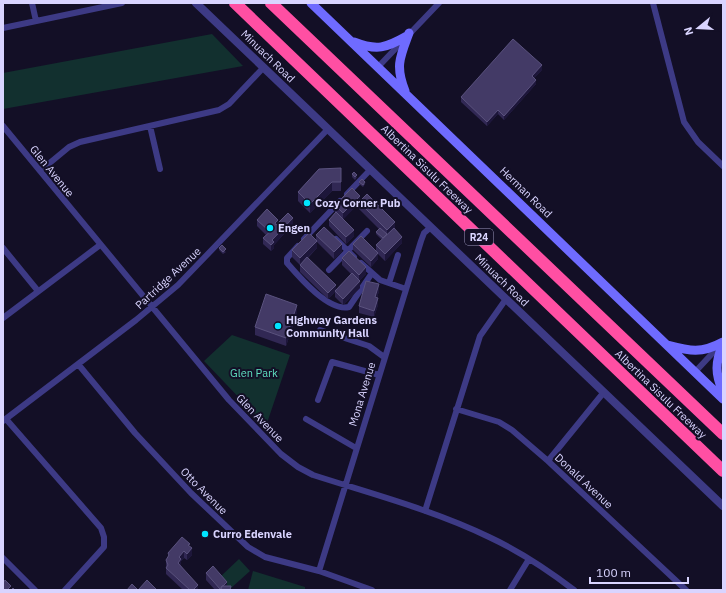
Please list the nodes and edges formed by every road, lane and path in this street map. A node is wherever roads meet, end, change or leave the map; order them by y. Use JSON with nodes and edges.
{"nodes":[{"id":1,"x":32,"y":3,"type":"edge"},
{"id":2,"x":122,"y":3,"type":"edge"},
{"id":3,"x":196,"y":3,"type":"edge"},
{"id":4,"x":235,"y":3,"type":"edge"},
{"id":5,"x":271,"y":3,"type":"edge"},
{"id":6,"x":311,"y":3,"type":"edge"},
{"id":7,"x":439,"y":3,"type":"edge"},
{"id":8,"x":653,"y":3,"type":"edge"},
{"id":9,"x":36,"y":21,"type":"junction"},
{"id":10,"x":3,"y":28,"type":"edge"},
{"id":11,"x":408,"y":35,"type":"junction"},
{"id":12,"x":350,"y":40,"type":"junction"},
{"id":13,"x":264,"y":67,"type":"junction"},
{"id":14,"x":378,"y":67,"type":"junction"},
{"id":15,"x":407,"y":95,"type":"junction"},
{"id":16,"x":3,"y":126,"type":"edge"},
{"id":17,"x":150,"y":126,"type":"junction"},
{"id":18,"x":328,"y":129,"type":"junction"},
{"id":19,"x":723,"y":166,"type":"edge"},
{"id":20,"x":160,"y":169,"type":"dead end"},
{"id":21,"x":370,"y":169,"type":"junction"},
{"id":22,"x":40,"y":171,"type":"junction"},
{"id":23,"x":319,"y":223,"type":"junction"},
{"id":24,"x":431,"y":227,"type":"junction"},
{"id":25,"x":325,"y":228,"type":"edge"},
{"id":26,"x":367,"y":231,"type":"dead end"},
{"id":27,"x":331,"y":234,"type":"edge"},
{"id":28,"x":100,"y":245,"type":"junction"},
{"id":29,"x":3,"y":248,"type":"edge"},
{"id":30,"x":348,"y":250,"type":"junction"},
{"id":31,"x":398,"y":254,"type":"dead end"},
{"id":32,"x":329,"y":270,"type":"dead end"},
{"id":33,"x":372,"y":273,"type":"junction"},
{"id":34,"x":389,"y":283,"type":"junction"},
{"id":35,"x":406,"y":289,"type":"junction"},
{"id":36,"x":38,"y":291,"type":"junction"},
{"id":37,"x":506,"y":299,"type":"junction"},
{"id":38,"x":152,"y":308,"type":"junction"},
{"id":39,"x":3,"y":318,"type":"edge"},
{"id":40,"x":320,"y":330,"type":"dead end"},
{"id":41,"x":723,"y":343,"type":"edge"},
{"id":42,"x":666,"y":345,"type":"junction"},
{"id":43,"x":384,"y":357,"type":"junction"},
{"id":44,"x":78,"y":364,"type":"junction"},
{"id":45,"x":695,"y":372,"type":"junction"},
{"id":46,"x":379,"y":375,"type":"junction"},
{"id":47,"x":604,"y":392,"type":"junction"},
{"id":48,"x":723,"y":392,"type":"edge"},
{"id":49,"x":723,"y":399,"type":"edge"},
{"id":50,"x":318,"y":400,"type":"dead end"},
{"id":51,"x":456,"y":409,"type":"junction"},
{"id":52,"x":306,"y":419,"type":"dead end"},
{"id":53,"x":5,"y":420,"type":"edge"},
{"id":54,"x":723,"y":434,"type":"edge"},
{"id":55,"x":356,"y":448,"type":"junction"},
{"id":56,"x":548,"y":461,"type":"junction"},
{"id":57,"x":723,"y":471,"type":"edge"},
{"id":58,"x":344,"y":485,"type":"junction"},
{"id":59,"x":723,"y":506,"type":"edge"},
{"id":60,"x":425,"y":511,"type":"junction"},
{"id":61,"x":3,"y":558,"type":"edge"},
{"id":62,"x":529,"y":559,"type":"junction"},
{"id":63,"x":318,"y":571,"type":"junction"},
{"id":64,"x":364,"y":589,"type":"edge"},
{"id":65,"x":35,"y":590,"type":"edge"},
{"id":66,"x":65,"y":590,"type":"edge"},
{"id":67,"x":372,"y":590,"type":"edge"},
{"id":68,"x":510,"y":590,"type":"edge"},
{"id":69,"x":574,"y":590,"type":"edge"},
{"id":70,"x":686,"y":590,"type":"edge"}],
"edges":[{"from":1,"to":9,"type":"street"},
{"from":2,"to":9,"type":"street"},
{"from":3,"to":13,"type":"street","name":"Minuach Road"},
{"from":4,"to":57,"type":"highway","name":"Albertina Sisulu Freeway","number":"R24"},
{"from":5,"to":54,"type":"highway","name":"Albertina Sisulu Freeway","number":"R24"},
{"from":6,"to":12,"type":"main road","name":"Herman Road"},
{"from":7,"to":11,"type":"street"},
{"from":8,"to":19,"type":"street"},
{"from":9,"to":10,"type":"street"},
{"from":11,"to":12,"type":"main road"},
{"from":11,"to":14,"type":"street"},
{"from":11,"to":15,"type":"main road"},
{"from":12,"to":14,"type":"main road","name":"Herman Road"},
{"from":13,"to":17,"type":"street"},
{"from":13,"to":18,"type":"street","name":"Minuach Road"},
{"from":14,"to":15,"type":"main road","name":"Herman Road"},
{"from":15,"to":42,"type":"main road","name":"Herman Road"},
{"from":16,"to":22,"type":"street","name":"Glen Avenue"},
{"from":17,"to":20,"type":"street"},
{"from":17,"to":22,"type":"street"},
{"from":18,"to":21,"type":"street","name":"Minuach Road"},
{"from":18,"to":38,"type":"street","name":"Partridge Avenue"},
{"from":21,"to":23,"type":"street"},
{"from":21,"to":24,"type":"street","name":"Minuach Road"},
{"from":22,"to":28,"type":"street","name":"Glen Avenue"},
{"from":23,"to":25,"type":"street"},
{"from":23,"to":33,"type":"street"},
{"from":24,"to":35,"type":"street","name":"Mona Avenue"},
{"from":24,"to":37,"type":"street","name":"Minuach Road"},
{"from":26,"to":30,"type":"street"},
{"from":27,"to":30,"type":"street"},
{"from":28,"to":36,"type":"street"},
{"from":28,"to":38,"type":"street","name":"Glen Avenue"},
{"from":29,"to":36,"type":"street"},
{"from":30,"to":32,"type":"street"},
{"from":30,"to":33,"type":"street"},
{"from":31,"to":34,"type":"street"},
{"from":33,"to":34,"type":"street"},
{"from":34,"to":35,"type":"street"},
{"from":35,"to":43,"type":"street","name":"Mona Avenue"},
{"from":36,"to":39,"type":"street"},
{"from":37,"to":47,"type":"street","name":"Minuach Road"},
{"from":37,"to":51,"type":"street"},
{"from":38,"to":44,"type":"street","name":"Partridge Avenue"},
{"from":38,"to":58,"type":"street","name":"Glen Avenue"},
{"from":40,"to":43,"type":"street"},
{"from":41,"to":42,"type":"main road"},
{"from":41,"to":45,"type":"street"},
{"from":41,"to":48,"type":"main road"},
{"from":42,"to":45,"type":"main road","name":"Herman Road"},
{"from":43,"to":46,"type":"street","name":"Mona Avenue"},
{"from":44,"to":53,"type":"street","name":"Partridge Avenue"},
{"from":44,"to":63,"type":"street","name":"Otto Avenue"},
{"from":45,"to":49,"type":"main road","name":"Herman Road"},
{"from":46,"to":50,"type":"street"},
{"from":46,"to":55,"type":"street","name":"Mona Avenue"},
{"from":47,"to":56,"type":"street"},
{"from":47,"to":59,"type":"street","name":"Minuach Road"},
{"from":51,"to":56,"type":"street","name":"Donald Avenue"},
{"from":51,"to":60,"type":"street"},
{"from":52,"to":55,"type":"street"},
{"from":53,"to":66,"type":"street"},
{"from":55,"to":58,"type":"street","name":"Mona Avenue"},
{"from":56,"to":70,"type":"street","name":"Donald Avenue"},
{"from":58,"to":60,"type":"street","name":"Glen Avenue"},
{"from":58,"to":63,"type":"street","name":"Mona Avenue"},
{"from":60,"to":62,"type":"street","name":"Glen Avenue"},
{"from":61,"to":65,"type":"street"},
{"from":62,"to":68,"type":"street"},
{"from":62,"to":69,"type":"street","name":"Glen Avenue"},
{"from":63,"to":64,"type":"street","name":"Otto Avenue"},
{"from":64,"to":67,"type":"street","name":"Otto Avenue"}]}
